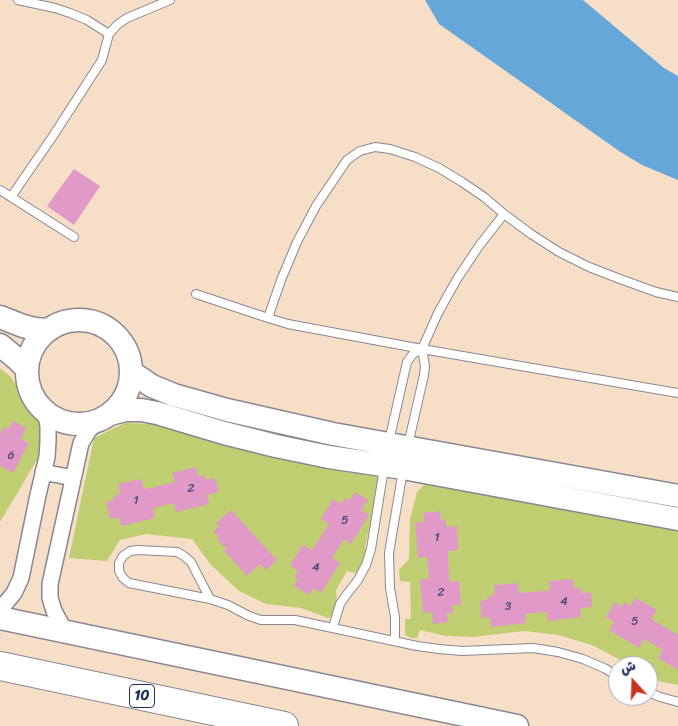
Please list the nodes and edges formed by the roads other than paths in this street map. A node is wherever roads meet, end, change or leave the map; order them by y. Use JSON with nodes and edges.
{"nodes":[{"id":1,"x":18,"y":0,"type":"edge"},
{"id":2,"x":170,"y":0,"type":"edge"},
{"id":3,"x":109,"y":34,"type":"junction"},
{"id":4,"x":0,"y":190,"type":"edge"},
{"id":5,"x":11,"y":197,"type":"junction"},
{"id":6,"x":504,"y":214,"type":"junction"},
{"id":7,"x":74,"y":236,"type":"dead end"},
{"id":8,"x":196,"y":294,"type":"dead end"},
{"id":9,"x":678,"y":297,"type":"edge"},
{"id":10,"x":0,"y":317,"type":"edge"},
{"id":11,"x":268,"y":318,"type":"junction"},
{"id":12,"x":49,"y":330,"type":"junction"},
{"id":13,"x":0,"y":345,"type":"edge"},
{"id":14,"x":422,"y":349,"type":"junction"},
{"id":15,"x":27,"y":369,"type":"junction"},
{"id":16,"x":131,"y":372,"type":"junction"},
{"id":17,"x":678,"y":393,"type":"edge"},
{"id":18,"x":44,"y":411,"type":"junction"},
{"id":19,"x":105,"y":417,"type":"junction"},
{"id":20,"x":398,"y":445,"type":"junction"},
{"id":21,"x":393,"y":467,"type":"junction"},
{"id":22,"x":43,"y":472,"type":"junction"},
{"id":23,"x":73,"y":478,"type":"junction"},
{"id":24,"x":678,"y":496,"type":"edge"},
{"id":25,"x":678,"y":519,"type":"edge"},
{"id":26,"x":210,"y":599,"type":"junction"},
{"id":27,"x":0,"y":610,"type":"edge"},
{"id":28,"x":0,"y":618,"type":"edge"},
{"id":29,"x":333,"y":627,"type":"junction"},
{"id":30,"x":65,"y":631,"type":"junction"},
{"id":31,"x":0,"y":632,"type":"edge"},
{"id":32,"x":395,"y":641,"type":"junction"},
{"id":33,"x":0,"y":666,"type":"edge"},
{"id":34,"x":608,"y":670,"type":"edge"},
{"id":35,"x":658,"y":696,"type":"edge"},
{"id":36,"x":678,"y":702,"type":"edge"},
{"id":37,"x":284,"y":726,"type":"edge"},
{"id":38,"x":454,"y":726,"type":"edge"},
{"id":39,"x":517,"y":726,"type":"edge"}],
"edges":[{"from":1,"to":3,"type":"lane"},
{"from":2,"to":3,"type":"lane"},
{"from":3,"to":5,"type":"lane"},
{"from":4,"to":5,"type":"lane"},
{"from":5,"to":7,"type":"lane"},
{"from":6,"to":9,"type":"lane"},
{"from":6,"to":11,"type":"lane"},
{"from":6,"to":14,"type":"lane"},
{"from":8,"to":11,"type":"lane"},
{"from":10,"to":12,"type":"street"},
{"from":11,"to":14,"type":"lane"},
{"from":12,"to":15,"type":"street"},
{"from":12,"to":16,"type":"street"},
{"from":13,"to":15,"type":"street"},
{"from":14,"to":17,"type":"lane"},
{"from":14,"to":20,"type":"lane"},
{"from":14,"to":20,"type":"lane"},
{"from":15,"to":18,"type":"street"},
{"from":16,"to":19,"type":"street"},
{"from":16,"to":20,"type":"street"},
{"from":18,"to":19,"type":"street"},
{"from":18,"to":22,"type":"street"},
{"from":19,"to":21,"type":"street"},
{"from":19,"to":23,"type":"street"},
{"from":20,"to":21,"type":"street"},
{"from":20,"to":24,"type":"street"},
{"from":21,"to":25,"type":"street"},
{"from":21,"to":29,"type":"lane"},
{"from":21,"to":32,"type":"lane"},
{"from":22,"to":23,"type":"street"},
{"from":22,"to":27,"type":"street"},
{"from":23,"to":30,"type":"street"},
{"from":26,"to":26,"type":"lane"},
{"from":26,"to":29,"type":"lane"},
{"from":28,"to":30,"type":"street"},
{"from":29,"to":32,"type":"lane"},
{"from":30,"to":39,"type":"street"},
{"from":31,"to":38,"type":"street"},
{"from":32,"to":34,"type":"lane"},
{"from":33,"to":37,"type":"highway","number":"10"},
{"from":35,"to":36,"type":"lane"}]}
